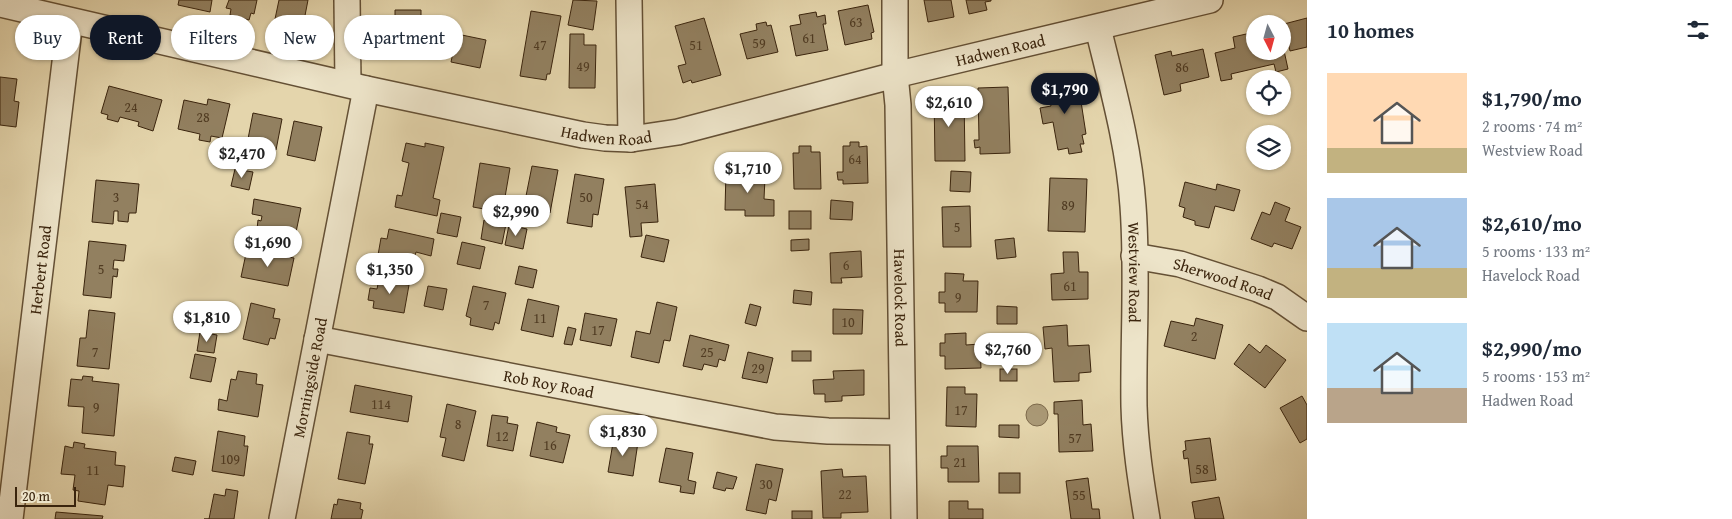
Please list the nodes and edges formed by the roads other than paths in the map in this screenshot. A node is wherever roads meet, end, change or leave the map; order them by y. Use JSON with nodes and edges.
{"nodes":[{"id":1,"x":347,"y":0,"type":"edge"},
{"id":2,"x":630,"y":0,"type":"edge"},
{"id":3,"x":894,"y":0,"type":"edge"},
{"id":4,"x":1210,"y":0,"type":"edge"},
{"id":5,"x":0,"y":4,"type":"edge"},
{"id":6,"x":1181,"y":4,"type":"edge"},
{"id":7,"x":45,"y":15,"type":"edge"},
{"id":8,"x":80,"y":23,"type":"edge"},
{"id":9,"x":1098,"y":28,"type":"junction"},
{"id":10,"x":65,"y":60,"type":"edge"},
{"id":11,"x":895,"y":75,"type":"junction"},
{"id":12,"x":357,"y":87,"type":"junction"},
{"id":13,"x":631,"y":140,"type":"junction"},
{"id":14,"x":1134,"y":256,"type":"junction"},
{"id":15,"x":1307,"y":318,"type":"edge"},
{"id":16,"x":317,"y":339,"type":"junction"},
{"id":17,"x":902,"y":432,"type":"junction"},
{"id":18,"x":10,"y":519,"type":"edge"},
{"id":19,"x":282,"y":519,"type":"edge"},
{"id":20,"x":904,"y":519,"type":"edge"},
{"id":21,"x":1148,"y":519,"type":"edge"}],
"edges":[{"from":1,"to":12,"type":"street","name":"Morningside Road"},
{"from":2,"to":13,"type":"street"},
{"from":3,"to":11,"type":"street","name":"Havelock Road"},
{"from":4,"to":6,"type":"street","name":"Hadwen Road"},
{"from":5,"to":7,"type":"street","name":"Hadwen Road"},
{"from":6,"to":9,"type":"street","name":"Hadwen Road"},
{"from":8,"to":12,"type":"street","name":"Hadwen Road"},
{"from":9,"to":11,"type":"street","name":"Hadwen Road"},
{"from":9,"to":14,"type":"street","name":"Westview Road"},
{"from":10,"to":18,"type":"street","name":"Herbert Road"},
{"from":11,"to":13,"type":"street","name":"Hadwen Road"},
{"from":11,"to":17,"type":"street","name":"Havelock Road"},
{"from":12,"to":13,"type":"street","name":"Hadwen Road"},
{"from":12,"to":16,"type":"street","name":"Morningside Road"},
{"from":14,"to":15,"type":"street","name":"Sherwood Road"},
{"from":14,"to":21,"type":"street","name":"Westview Road"},
{"from":16,"to":17,"type":"street","name":"Rob Roy Road"},
{"from":16,"to":19,"type":"street","name":"Morningside Road"},
{"from":17,"to":20,"type":"street","name":"Havelock Road"}]}
